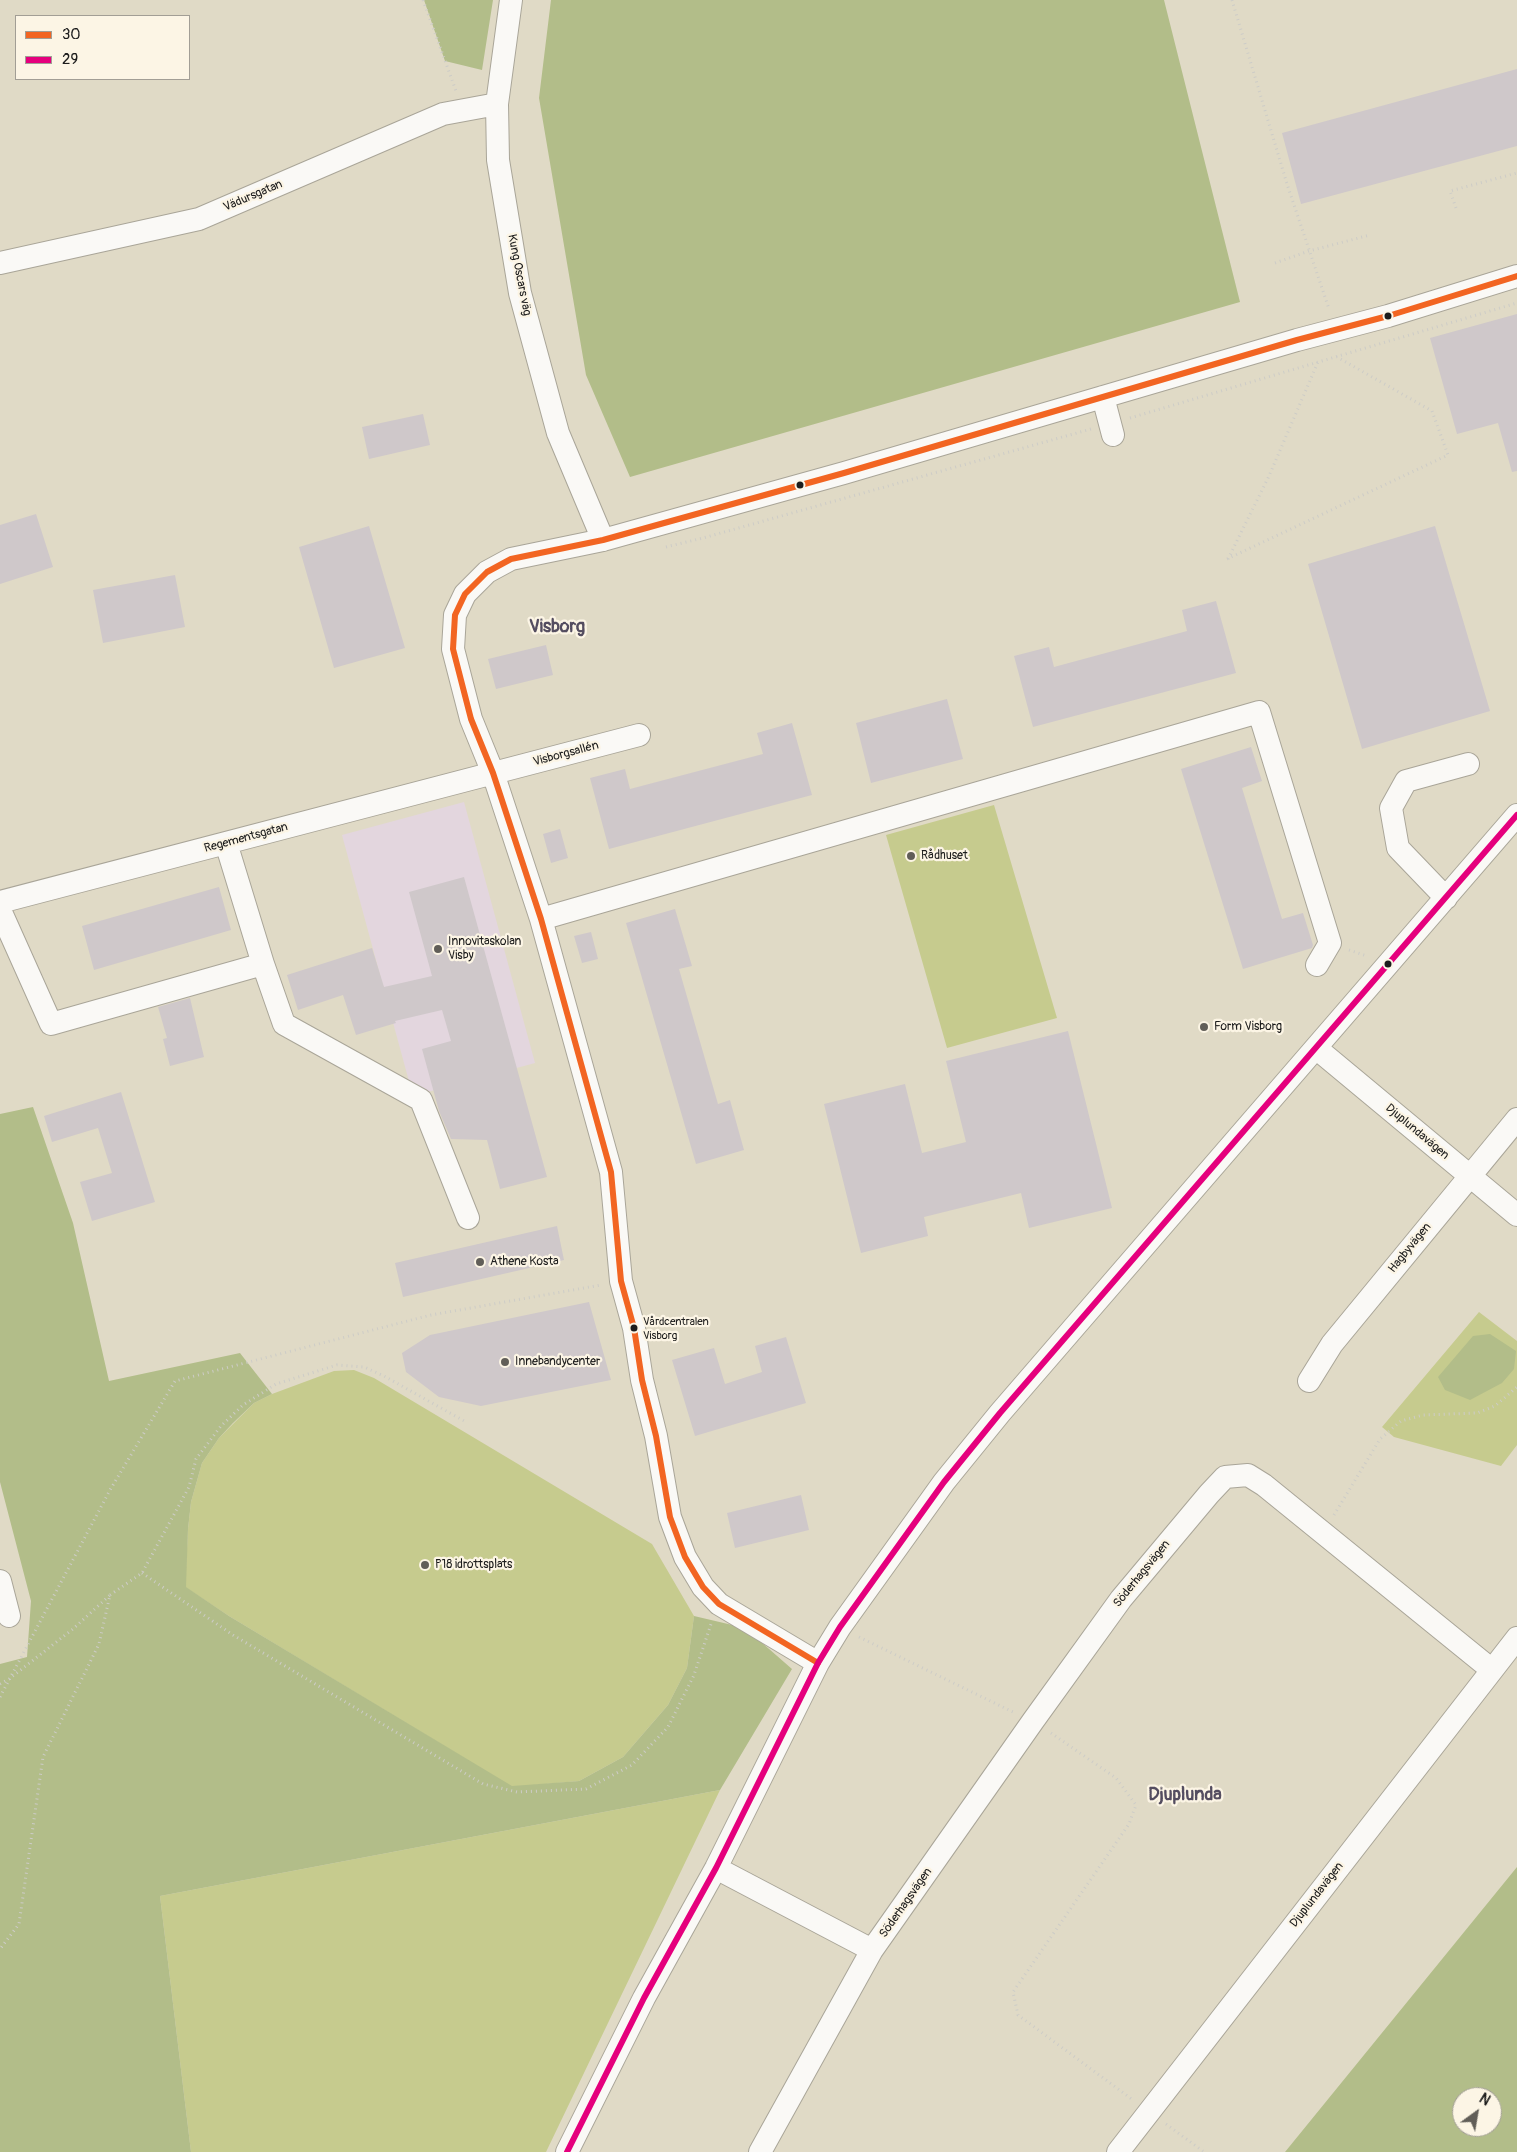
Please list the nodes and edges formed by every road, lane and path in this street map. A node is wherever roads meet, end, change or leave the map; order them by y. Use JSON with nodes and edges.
{"nodes":[{"id":1,"x":423,"y":0,"type":"edge"},
{"id":2,"x":511,"y":0,"type":"edge"},
{"id":3,"x":1232,"y":0,"type":"edge"},
{"id":4,"x":497,"y":104,"type":"junction"},
{"id":5,"x":463,"y":110,"type":"junction"},
{"id":6,"x":1517,"y":173,"type":"edge"},
{"id":7,"x":1456,"y":208,"type":"dead end"},
{"id":8,"x":1370,"y":235,"type":"dead end"},
{"id":9,"x":1309,"y":251,"type":"junction"},
{"id":10,"x":0,"y":263,"type":"edge"},
{"id":11,"x":1275,"y":263,"type":"dead end"},
{"id":12,"x":1517,"y":276,"type":"edge"},
{"id":13,"x":1517,"y":303,"type":"edge"},
{"id":14,"x":1336,"y":329,"type":"junction"},
{"id":15,"x":1336,"y":357,"type":"junction"},
{"id":16,"x":1318,"y":362,"type":"junction"},
{"id":17,"x":1103,"y":397,"type":"junction"},
{"id":18,"x":1112,"y":429,"type":"junction"},
{"id":19,"x":603,"y":540,"type":"junction"},
{"id":20,"x":665,"y":547,"type":"dead end"},
{"id":21,"x":639,"y":735,"type":"dead end"},
{"id":22,"x":1468,"y":764,"type":"dead end"},
{"id":23,"x":492,"y":773,"type":"junction"},
{"id":24,"x":1517,"y":815,"type":"edge"},
{"id":25,"x":226,"y":843,"type":"junction"},
{"id":26,"x":1446,"y":898,"type":"junction"},
{"id":27,"x":0,"y":902,"type":"edge"},
{"id":28,"x":0,"y":910,"type":"edge"},
{"id":29,"x":541,"y":919,"type":"junction"},
{"id":30,"x":1330,"y":943,"type":"junction"},
{"id":31,"x":263,"y":964,"type":"junction"},
{"id":32,"x":1389,"y":964,"type":"junction"},
{"id":33,"x":1317,"y":965,"type":"dead end"},
{"id":34,"x":1316,"y":1048,"type":"junction"},
{"id":35,"x":1517,"y":1119,"type":"edge"},
{"id":36,"x":1470,"y":1176,"type":"junction"},
{"id":37,"x":1517,"y":1215,"type":"edge"},
{"id":38,"x":468,"y":1218,"type":"dead end"},
{"id":39,"x":621,"y":1281,"type":"junction"},
{"id":40,"x":1309,"y":1382,"type":"dead end"},
{"id":41,"x":1517,"y":1387,"type":"edge"},
{"id":42,"x":466,"y":1422,"type":"dead end"},
{"id":43,"x":1324,"y":1532,"type":"junction"},
{"id":44,"x":142,"y":1573,"type":"junction"},
{"id":45,"x":0,"y":1581,"type":"edge"},
{"id":46,"x":110,"y":1595,"type":"junction"},
{"id":47,"x":719,"y":1604,"type":"junction"},
{"id":48,"x":9,"y":1616,"type":"dead end"},
{"id":49,"x":840,"y":1627,"type":"junction"},
{"id":50,"x":1517,"y":1638,"type":"edge"},
{"id":51,"x":818,"y":1663,"type":"junction"},
{"id":52,"x":1492,"y":1670,"type":"junction"},
{"id":53,"x":10,"y":1679,"type":"junction"},
{"id":54,"x":0,"y":1684,"type":"edge"},
{"id":55,"x":0,"y":1697,"type":"edge"},
{"id":56,"x":1032,"y":1721,"type":"junction"},
{"id":57,"x":716,"y":1868,"type":"junction"},
{"id":58,"x":0,"y":1949,"type":"edge"},
{"id":59,"x":872,"y":1950,"type":"junction"},
{"id":60,"x":1149,"y":2112,"type":"junction"},
{"id":61,"x":567,"y":2152,"type":"edge"},
{"id":62,"x":760,"y":2152,"type":"edge"},
{"id":63,"x":1118,"y":2152,"type":"edge"},
{"id":64,"x":1204,"y":2152,"type":"edge"}],
"edges":[{"from":1,"to":5,"type":"path"},
{"from":2,"to":4,"type":"street","name":"Kung Oscars väg"},
{"from":3,"to":9,"type":"path"},
{"from":4,"to":5,"type":"street","name":"Vädursgatan"},
{"from":4,"to":19,"type":"street","name":"Kung Oscars väg"},
{"from":5,"to":10,"type":"street","name":"Vädursgatan"},
{"from":6,"to":7,"type":"path"},
{"from":8,"to":9,"type":"path"},
{"from":9,"to":11,"type":"path"},
{"from":9,"to":14,"type":"path"},
{"from":12,"to":14,"type":"street"},
{"from":13,"to":15,"type":"path"},
{"from":14,"to":17,"type":"street"},
{"from":15,"to":16,"type":"path"},
{"from":15,"to":16,"type":"path"},
{"from":16,"to":18,"type":"path"},
{"from":17,"to":18,"type":"street"},
{"from":17,"to":19,"type":"street"},
{"from":18,"to":20,"type":"path"},
{"from":19,"to":23,"type":"street"},
{"from":21,"to":23,"type":"street","name":"Visborgsallén"},
{"from":22,"to":26,"type":"street"},
{"from":23,"to":25,"type":"street","name":"Regementsgatan"},
{"from":23,"to":29,"type":"street"},
{"from":24,"to":26,"type":"street"},
{"from":25,"to":27,"type":"street","name":"Regementsgatan"},
{"from":25,"to":31,"type":"street"},
{"from":26,"to":32,"type":"street"},
{"from":28,"to":31,"type":"street"},
{"from":29,"to":30,"type":"street"},
{"from":29,"to":39,"type":"street"},
{"from":30,"to":32,"type":"path"},
{"from":30,"to":33,"type":"street"},
{"from":31,"to":38,"type":"street"},
{"from":32,"to":34,"type":"street"},
{"from":34,"to":36,"type":"street","name":"Djuplundavägen"},
{"from":34,"to":49,"type":"street"},
{"from":35,"to":36,"type":"street","name":"Hagbyvägen"},
{"from":36,"to":37,"type":"street","name":"Djuplundavägen"},
{"from":36,"to":40,"type":"street","name":"Hagbyvägen"},
{"from":39,"to":47,"type":"street"},
{"from":39,"to":53,"type":"path"},
{"from":41,"to":43,"type":"path"},
{"from":42,"to":44,"type":"path"},
{"from":43,"to":52,"type":"street","name":"Söderhagsvägen"},
{"from":43,"to":56,"type":"street","name":"Söderhagsvägen"},
{"from":44,"to":46,"type":"path"},
{"from":44,"to":47,"type":"path"},
{"from":45,"to":48,"type":"street"},
{"from":46,"to":53,"type":"path"},
{"from":46,"to":58,"type":"path"},
{"from":47,"to":51,"type":"street"},
{"from":49,"to":51,"type":"street"},
{"from":49,"to":56,"type":"path"},
{"from":50,"to":52,"type":"street","name":"Djuplundavägen"},
{"from":51,"to":57,"type":"street"},
{"from":52,"to":60,"type":"street","name":"Djuplundavägen"},
{"from":53,"to":54,"type":"path"},
{"from":53,"to":55,"type":"path"},
{"from":56,"to":59,"type":"street","name":"Söderhagsvägen"},
{"from":56,"to":60,"type":"path"},
{"from":57,"to":59,"type":"street","name":"Söderhagsvägen"},
{"from":57,"to":61,"type":"street"},
{"from":59,"to":62,"type":"street","name":"Söderhagsvägen"},
{"from":60,"to":63,"type":"street","name":"Djuplundavägen"},
{"from":60,"to":64,"type":"path"}]}
